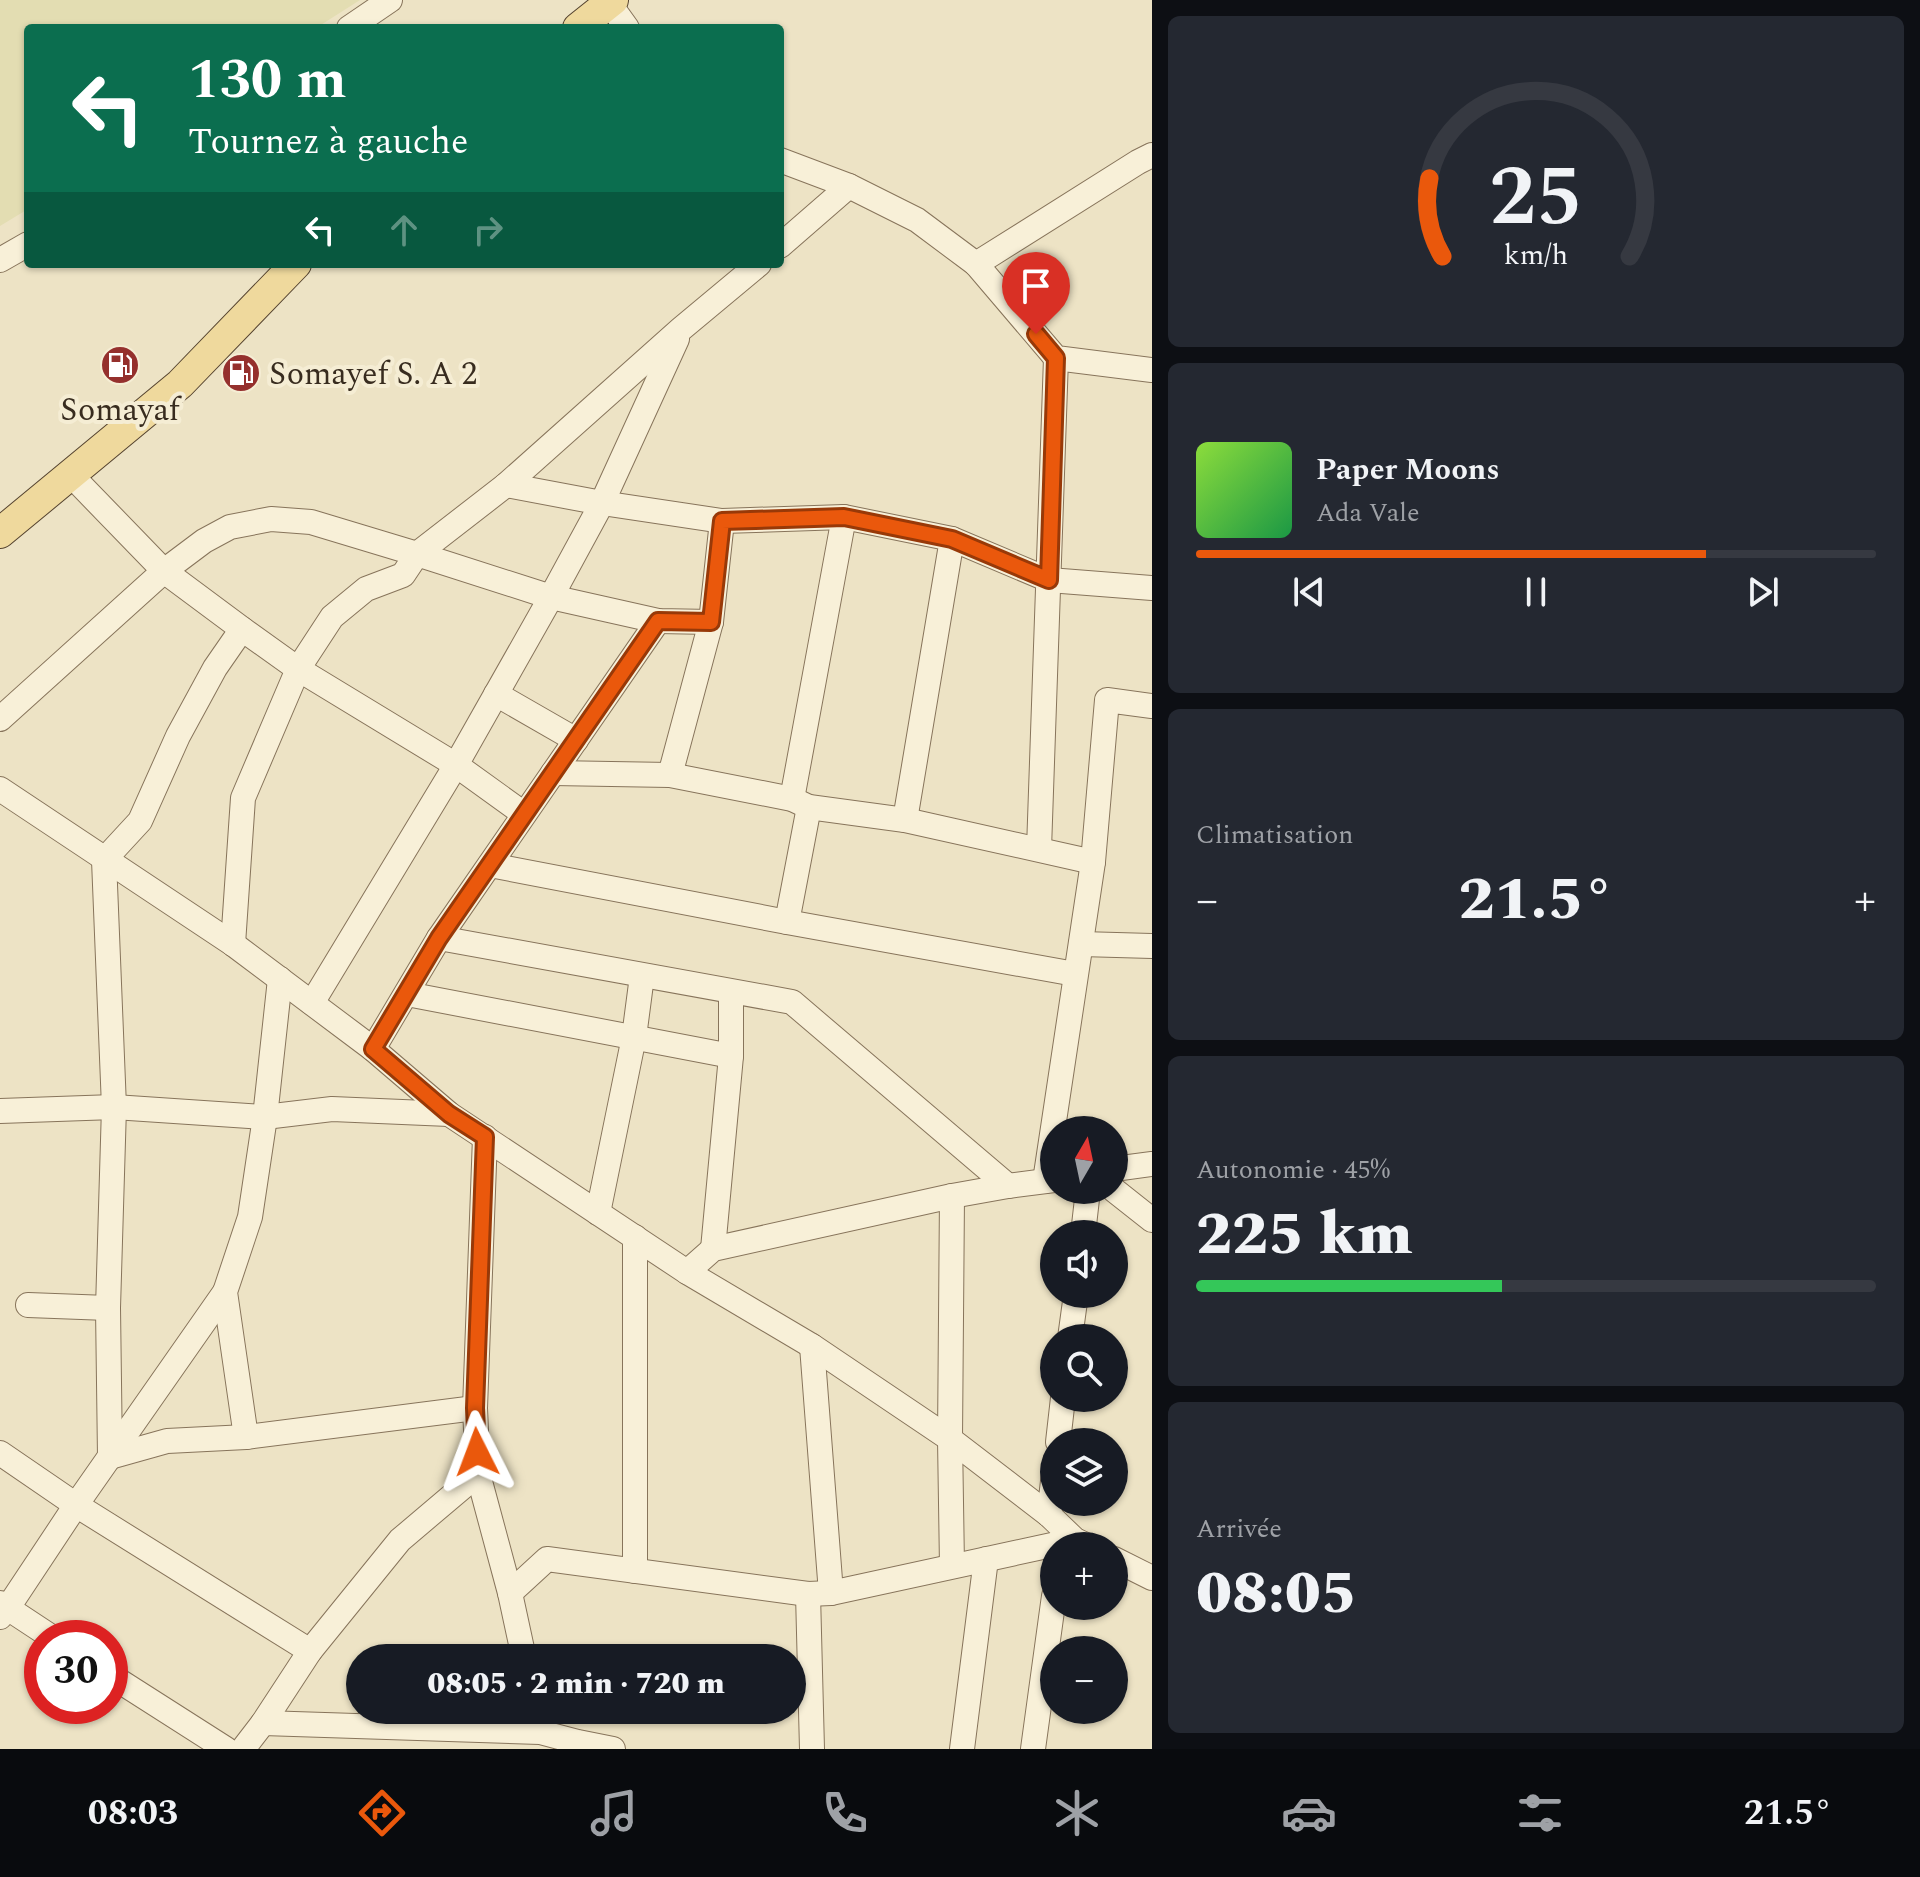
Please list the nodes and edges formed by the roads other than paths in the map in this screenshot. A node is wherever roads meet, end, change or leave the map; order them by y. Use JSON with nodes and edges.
{"nodes":[{"id":1,"x":390,"y":0,"type":"edge"},
{"id":2,"x":611,"y":2,"type":"edge"},
{"id":3,"x":355,"y":24,"type":"edge"},
{"id":4,"x":583,"y":24,"type":"edge"},
{"id":5,"x":625,"y":24,"type":"edge"},
{"id":6,"x":1152,"y":155,"type":"edge"},
{"id":7,"x":784,"y":162,"type":"edge"},
{"id":8,"x":849,"y":186,"type":"junction"},
{"id":9,"x":784,"y":243,"type":"edge"},
{"id":10,"x":24,"y":246,"type":"edge"},
{"id":11,"x":0,"y":260,"type":"edge"},
{"id":12,"x":976,"y":264,"type":"junction"},
{"id":13,"x":292,"y":268,"type":"edge"},
{"id":14,"x":754,"y":268,"type":"edge"},
{"id":15,"x":681,"y":329,"type":"junction"},
{"id":16,"x":1056,"y":358,"type":"junction"},
{"id":17,"x":1152,"y":370,"type":"edge"},
{"id":18,"x":71,"y":475,"type":"junction"},
{"id":19,"x":506,"y":485,"type":"junction"},
{"id":20,"x":602,"y":503,"type":"junction"},
{"id":21,"x":844,"y":517,"type":"junction"},
{"id":22,"x":722,"y":521,"type":"junction"},
{"id":23,"x":0,"y":533,"type":"edge"},
{"id":24,"x":952,"y":539,"type":"junction"},
{"id":25,"x":417,"y":554,"type":"junction"},
{"id":26,"x":164,"y":571,"type":"junction"},
{"id":27,"x":1049,"y":580,"type":"junction"},
{"id":28,"x":1152,"y":588,"type":"edge"},
{"id":29,"x":551,"y":597,"type":"junction"},
{"id":30,"x":658,"y":621,"type":"junction"},
{"id":31,"x":711,"y":622,"type":"junction"},
{"id":32,"x":242,"y":629,"type":"junction"},
{"id":33,"x":298,"y":669,"type":"junction"},
{"id":34,"x":496,"y":694,"type":"junction"},
{"id":35,"x":1152,"y":706,"type":"edge"},
{"id":36,"x":0,"y":719,"type":"edge"},
{"id":37,"x":576,"y":740,"type":"junction"},
{"id":38,"x":456,"y":765,"type":"junction"},
{"id":39,"x":553,"y":773,"type":"junction"},
{"id":40,"x":670,"y":775,"type":"junction"},
{"id":41,"x":0,"y":789,"type":"edge"},
{"id":42,"x":800,"y":803,"type":"junction"},
{"id":43,"x":524,"y":814,"type":"junction"},
{"id":44,"x":905,"y":820,"type":"junction"},
{"id":45,"x":1039,"y":849,"type":"junction"},
{"id":46,"x":104,"y":860,"type":"junction"},
{"id":47,"x":1093,"y":862,"type":"junction"},
{"id":48,"x":490,"y":865,"type":"junction"},
{"id":49,"x":787,"y":922,"type":"junction"},
{"id":50,"x":439,"y":938,"type":"junction"},
{"id":51,"x":233,"y":944,"type":"junction"},
{"id":52,"x":1081,"y":944,"type":"junction"},
{"id":53,"x":1152,"y":946,"type":"edge"},
{"id":54,"x":1075,"y":974,"type":"junction"},
{"id":55,"x":642,"y":976,"type":"junction"},
{"id":56,"x":280,"y":979,"type":"junction"},
{"id":57,"x":731,"y":992,"type":"junction"},
{"id":58,"x":407,"y":994,"type":"junction"},
{"id":59,"x":312,"y":1003,"type":"junction"},
{"id":60,"x":634,"y":1037,"type":"junction"},
{"id":61,"x":373,"y":1049,"type":"junction"},
{"id":62,"x":731,"y":1056,"type":"junction"},
{"id":63,"x":114,"y":1107,"type":"junction"},
{"id":64,"x":0,"y":1111,"type":"edge"},
{"id":65,"x":449,"y":1114,"type":"junction"},
{"id":66,"x":1057,"y":1116,"type":"edge"},
{"id":67,"x":265,"y":1117,"type":"junction"},
{"id":68,"x":485,"y":1137,"type":"junction"},
{"id":69,"x":1152,"y":1162,"type":"edge"},
{"id":70,"x":1128,"y":1166,"type":"edge"},
{"id":71,"x":1040,"y":1181,"type":"edge"},
{"id":72,"x":1008,"y":1186,"type":"junction"},
{"id":73,"x":952,"y":1196,"type":"junction"},
{"id":74,"x":1128,"y":1201,"type":"edge"},
{"id":75,"x":598,"y":1213,"type":"junction"},
{"id":76,"x":1152,"y":1220,"type":"edge"},
{"id":77,"x":635,"y":1237,"type":"junction"},
{"id":78,"x":713,"y":1249,"type":"junction"},
{"id":79,"x":687,"y":1272,"type":"junction"},
{"id":80,"x":225,"y":1292,"type":"junction"},
{"id":81,"x":28,"y":1305,"type":"dead end"},
{"id":82,"x":108,"y":1308,"type":"junction"},
{"id":83,"x":812,"y":1346,"type":"junction"},
{"id":84,"x":475,"y":1408,"type":"junction"},
{"id":85,"x":246,"y":1437,"type":"junction"},
{"id":86,"x":950,"y":1439,"type":"junction"},
{"id":87,"x":0,"y":1453,"type":"edge"},
{"id":88,"x":110,"y":1457,"type":"junction"},
{"id":89,"x":478,"y":1474,"type":"junction"},
{"id":90,"x":76,"y":1505,"type":"junction"},
{"id":91,"x":1040,"y":1508,"type":"edge"},
{"id":92,"x":1050,"y":1516,"type":"edge"},
{"id":93,"x":1062,"y":1532,"type":"edge"},
{"id":94,"x":1040,"y":1549,"type":"edge"},
{"id":95,"x":986,"y":1559,"type":"junction"},
{"id":96,"x":952,"y":1566,"type":"junction"},
{"id":97,"x":1128,"y":1566,"type":"edge"},
{"id":98,"x":635,"y":1571,"type":"junction"},
{"id":99,"x":1152,"y":1578,"type":"edge"},
{"id":100,"x":510,"y":1593,"type":"junction"},
{"id":101,"x":820,"y":1593,"type":"junction"},
{"id":102,"x":2,"y":1610,"type":"edge"},
{"id":103,"x":1051,"y":1620,"type":"edge"},
{"id":104,"x":24,"y":1622,"type":"edge"},
{"id":105,"x":521,"y":1644,"type":"edge"},
{"id":106,"x":310,"y":1651,"type":"junction"},
{"id":107,"x":128,"y":1686,"type":"edge"},
{"id":108,"x":346,"y":1722,"type":"edge"},
{"id":109,"x":263,"y":1723,"type":"junction"},
{"id":110,"x":543,"y":1724,"type":"edge"},
{"id":111,"x":577,"y":1746,"type":"edge"},
{"id":112,"x":226,"y":1749,"type":"edge"},
{"id":113,"x":243,"y":1749,"type":"edge"},
{"id":114,"x":613,"y":1749,"type":"edge"},
{"id":115,"x":812,"y":1749,"type":"edge"},
{"id":116,"x":962,"y":1749,"type":"edge"},
{"id":117,"x":1033,"y":1749,"type":"edge"}],
"edges":[{"from":1,"to":3,"type":"street"},
{"from":2,"to":4,"type":"main road"},
{"from":2,"to":5,"type":"street"},
{"from":6,"to":12,"type":"street"},
{"from":7,"to":8,"type":"street"},
{"from":8,"to":9,"type":"street"},
{"from":8,"to":12,"type":"street"},
{"from":10,"to":11,"type":"street"},
{"from":12,"to":16,"type":"street"},
{"from":13,"to":18,"type":"main road"},
{"from":14,"to":15,"type":"street"},
{"from":15,"to":19,"type":"street"},
{"from":15,"to":20,"type":"street"},
{"from":16,"to":17,"type":"street"},
{"from":16,"to":27,"type":"street"},
{"from":18,"to":23,"type":"main road"},
{"from":18,"to":26,"type":"street"},
{"from":19,"to":20,"type":"street"},
{"from":19,"to":25,"type":"street"},
{"from":20,"to":22,"type":"street"},
{"from":20,"to":29,"type":"street"},
{"from":21,"to":22,"type":"street"},
{"from":21,"to":24,"type":"street"},
{"from":21,"to":42,"type":"street"},
{"from":22,"to":31,"type":"street"},
{"from":24,"to":27,"type":"street"},
{"from":24,"to":44,"type":"street"},
{"from":25,"to":26,"type":"street"},
{"from":25,"to":29,"type":"street"},
{"from":25,"to":33,"type":"street"},
{"from":26,"to":32,"type":"street"},
{"from":26,"to":36,"type":"street"},
{"from":27,"to":28,"type":"street"},
{"from":27,"to":45,"type":"street"},
{"from":29,"to":30,"type":"street"},
{"from":29,"to":34,"type":"street"},
{"from":30,"to":31,"type":"street"},
{"from":30,"to":37,"type":"street"},
{"from":31,"to":40,"type":"street"},
{"from":32,"to":33,"type":"street"},
{"from":32,"to":46,"type":"street"},
{"from":33,"to":38,"type":"street"},
{"from":33,"to":51,"type":"street"},
{"from":34,"to":37,"type":"street"},
{"from":34,"to":38,"type":"street"},
{"from":35,"to":47,"type":"street"},
{"from":37,"to":39,"type":"street"},
{"from":38,"to":43,"type":"street"},
{"from":38,"to":59,"type":"street"},
{"from":39,"to":40,"type":"street"},
{"from":39,"to":43,"type":"street"},
{"from":40,"to":42,"type":"street"},
{"from":41,"to":46,"type":"street"},
{"from":42,"to":44,"type":"street"},
{"from":42,"to":49,"type":"street"},
{"from":43,"to":48,"type":"street"},
{"from":44,"to":45,"type":"street"},
{"from":45,"to":47,"type":"street"},
{"from":46,"to":51,"type":"street"},
{"from":46,"to":63,"type":"street"},
{"from":47,"to":52,"type":"street"},
{"from":48,"to":49,"type":"street"},
{"from":48,"to":50,"type":"street"},
{"from":49,"to":54,"type":"street"},
{"from":50,"to":55,"type":"street"},
{"from":50,"to":58,"type":"street"},
{"from":51,"to":56,"type":"street"},
{"from":52,"to":53,"type":"street"},
{"from":52,"to":54,"type":"street"},
{"from":54,"to":66,"type":"street"},
{"from":55,"to":57,"type":"street"},
{"from":55,"to":60,"type":"street"},
{"from":56,"to":59,"type":"street"},
{"from":56,"to":67,"type":"street"},
{"from":57,"to":62,"type":"street"},
{"from":57,"to":72,"type":"street"},
{"from":58,"to":60,"type":"street"},
{"from":58,"to":61,"type":"street"},
{"from":59,"to":61,"type":"street"},
{"from":60,"to":62,"type":"street"},
{"from":60,"to":75,"type":"street"},
{"from":61,"to":65,"type":"street"},
{"from":62,"to":78,"type":"street"},
{"from":63,"to":64,"type":"street"},
{"from":63,"to":67,"type":"street"},
{"from":63,"to":82,"type":"street"},
{"from":65,"to":67,"type":"street"},
{"from":65,"to":68,"type":"street"},
{"from":67,"to":80,"type":"street"},
{"from":68,"to":75,"type":"street"},
{"from":68,"to":84,"type":"street"},
{"from":69,"to":70,"type":"street"},
{"from":71,"to":72,"type":"street"},
{"from":72,"to":73,"type":"street"},
{"from":73,"to":78,"type":"street"},
{"from":73,"to":86,"type":"street"},
{"from":74,"to":76,"type":"street"},
{"from":75,"to":77,"type":"street"},
{"from":77,"to":79,"type":"street"},
{"from":77,"to":98,"type":"street"},
{"from":78,"to":79,"type":"street"},
{"from":79,"to":83,"type":"street"},
{"from":80,"to":85,"type":"street"},
{"from":80,"to":88,"type":"street"},
{"from":81,"to":82,"type":"street"},
{"from":82,"to":88,"type":"street"},
{"from":83,"to":86,"type":"street"},
{"from":83,"to":101,"type":"street"},
{"from":84,"to":85,"type":"street"},
{"from":84,"to":89,"type":"street"},
{"from":85,"to":88,"type":"street"},
{"from":86,"to":91,"type":"street"},
{"from":86,"to":96,"type":"street"},
{"from":87,"to":90,"type":"street"},
{"from":88,"to":90,"type":"street"},
{"from":89,"to":100,"type":"street"},
{"from":89,"to":106,"type":"street"},
{"from":90,"to":102,"type":"street"},
{"from":90,"to":106,"type":"street"},
{"from":92,"to":93,"type":"street"},
{"from":94,"to":95,"type":"street"},
{"from":95,"to":96,"type":"street"},
{"from":95,"to":116,"type":"street"},
{"from":96,"to":101,"type":"street"},
{"from":97,"to":99,"type":"street"},
{"from":98,"to":100,"type":"street"},
{"from":98,"to":101,"type":"street"},
{"from":100,"to":105,"type":"street"},
{"from":101,"to":115,"type":"street"},
{"from":102,"to":104,"type":"street"},
{"from":103,"to":117,"type":"street"},
{"from":106,"to":109,"type":"street"},
{"from":107,"to":112,"type":"street"},
{"from":108,"to":109,"type":"street"},
{"from":109,"to":113,"type":"street"},
{"from":110,"to":111,"type":"street"},
{"from":111,"to":114,"type":"street"}]}
